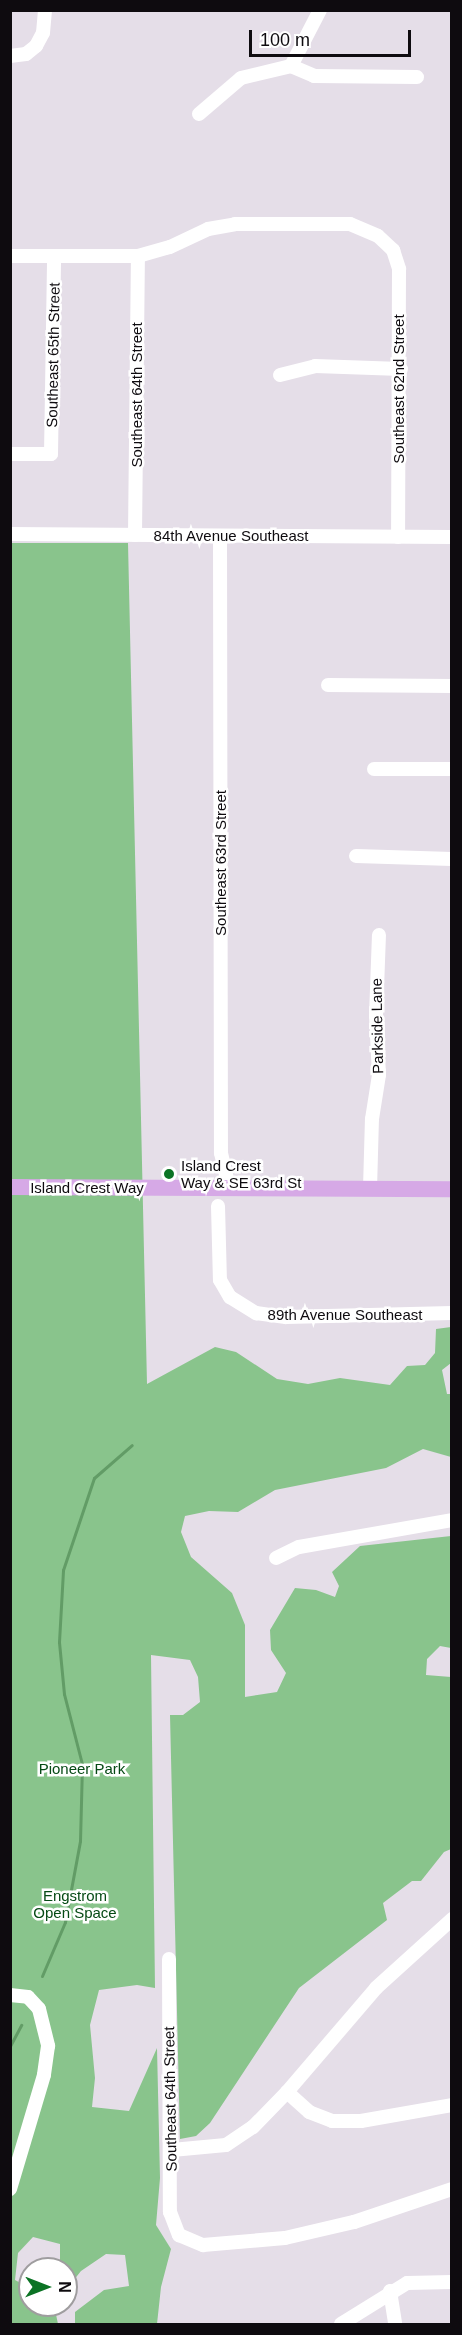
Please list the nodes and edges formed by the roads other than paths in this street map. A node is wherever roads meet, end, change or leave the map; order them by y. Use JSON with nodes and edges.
{"nodes":[{"id":1,"x":45,"y":10,"type":"edge"},
{"id":2,"x":320,"y":10,"type":"edge"},
{"id":3,"x":10,"y":56,"type":"edge"},
{"id":4,"x":291,"y":66,"type":"junction"},
{"id":5,"x":417,"y":77,"type":"dead end"},
{"id":6,"x":199,"y":114,"type":"dead end"},
{"id":7,"x":138,"y":255,"type":"junction"},
{"id":8,"x":10,"y":256,"type":"edge"},
{"id":9,"x":54,"y":256,"type":"junction"},
{"id":10,"x":401,"y":369,"type":"junction"},
{"id":11,"x":279,"y":375,"type":"dead end"},
{"id":12,"x":10,"y":454,"type":"edge"},
{"id":13,"x":10,"y":534,"type":"edge"},
{"id":14,"x":135,"y":536,"type":"junction"},
{"id":15,"x":220,"y":536,"type":"junction"},
{"id":16,"x":398,"y":537,"type":"junction"},
{"id":17,"x":452,"y":537,"type":"edge"},
{"id":18,"x":328,"y":685,"type":"dead end"},
{"id":19,"x":452,"y":686,"type":"edge"},
{"id":20,"x":374,"y":769,"type":"dead end"},
{"id":21,"x":452,"y":769,"type":"edge"},
{"id":22,"x":356,"y":856,"type":"dead end"},
{"id":23,"x":452,"y":859,"type":"edge"},
{"id":24,"x":379,"y":935,"type":"dead end"},
{"id":25,"x":10,"y":1187,"type":"edge"},
{"id":26,"x":229,"y":1188,"type":"junction"},
{"id":27,"x":370,"y":1189,"type":"junction"},
{"id":28,"x":452,"y":1189,"type":"edge"},
{"id":29,"x":218,"y":1206,"type":"dead end"},
{"id":30,"x":452,"y":1313,"type":"edge"},
{"id":31,"x":452,"y":1520,"type":"edge"},
{"id":32,"x":276,"y":1558,"type":"dead end"},
{"id":33,"x":452,"y":1918,"type":"edge"},
{"id":34,"x":168,"y":1959,"type":"dead end"},
{"id":35,"x":10,"y":1995,"type":"edge"},
{"id":36,"x":287,"y":2092,"type":"junction"},
{"id":37,"x":452,"y":2105,"type":"edge"},
{"id":38,"x":172,"y":2150,"type":"junction"},
{"id":39,"x":10,"y":2189,"type":"edge"},
{"id":40,"x":452,"y":2189,"type":"edge"},
{"id":41,"x":452,"y":2282,"type":"edge"},
{"id":42,"x":390,"y":2291,"type":"junction"},
{"id":43,"x":341,"y":2325,"type":"edge"},
{"id":44,"x":395,"y":2325,"type":"edge"}],
"edges":[{"from":1,"to":3,"type":"street"},
{"from":2,"to":4,"type":"street"},
{"from":4,"to":5,"type":"street"},
{"from":4,"to":6,"type":"street"},
{"from":7,"to":9,"type":"street"},
{"from":7,"to":10,"type":"street","name":"Southeast 62nd Street"},
{"from":7,"to":14,"type":"street","name":"Southeast 64th Street"},
{"from":8,"to":9,"type":"street"},
{"from":9,"to":12,"type":"street","name":"Southeast 65th Street"},
{"from":10,"to":11,"type":"street"},
{"from":10,"to":16,"type":"street","name":"Southeast 62nd Street"},
{"from":13,"to":14,"type":"street","name":"84th Avenue Southeast"},
{"from":14,"to":15,"type":"street","name":"84th Avenue Southeast"},
{"from":15,"to":16,"type":"street","name":"84th Avenue Southeast"},
{"from":15,"to":26,"type":"street","name":"Southeast 63rd Street"},
{"from":16,"to":17,"type":"street","name":"84th Avenue Southeast"},
{"from":18,"to":19,"type":"street"},
{"from":20,"to":21,"type":"street"},
{"from":22,"to":23,"type":"street"},
{"from":24,"to":27,"type":"street","name":"Parkside Lane"},
{"from":25,"to":26,"type":"main road","name":"Island Crest Way"},
{"from":26,"to":27,"type":"main road","name":"Island Crest Way"},
{"from":27,"to":28,"type":"main road","name":"Island Crest Way"},
{"from":29,"to":30,"type":"street","name":"89th Avenue Southeast"},
{"from":31,"to":32,"type":"street"},
{"from":33,"to":36,"type":"street"},
{"from":34,"to":38,"type":"street","name":"Southeast 64th Street"},
{"from":35,"to":39,"type":"street"},
{"from":36,"to":37,"type":"street"},
{"from":36,"to":38,"type":"street"},
{"from":38,"to":40,"type":"street","name":"Southeast 64th Street"},
{"from":41,"to":42,"type":"street"},
{"from":42,"to":43,"type":"street"},
{"from":42,"to":44,"type":"street"}]}
